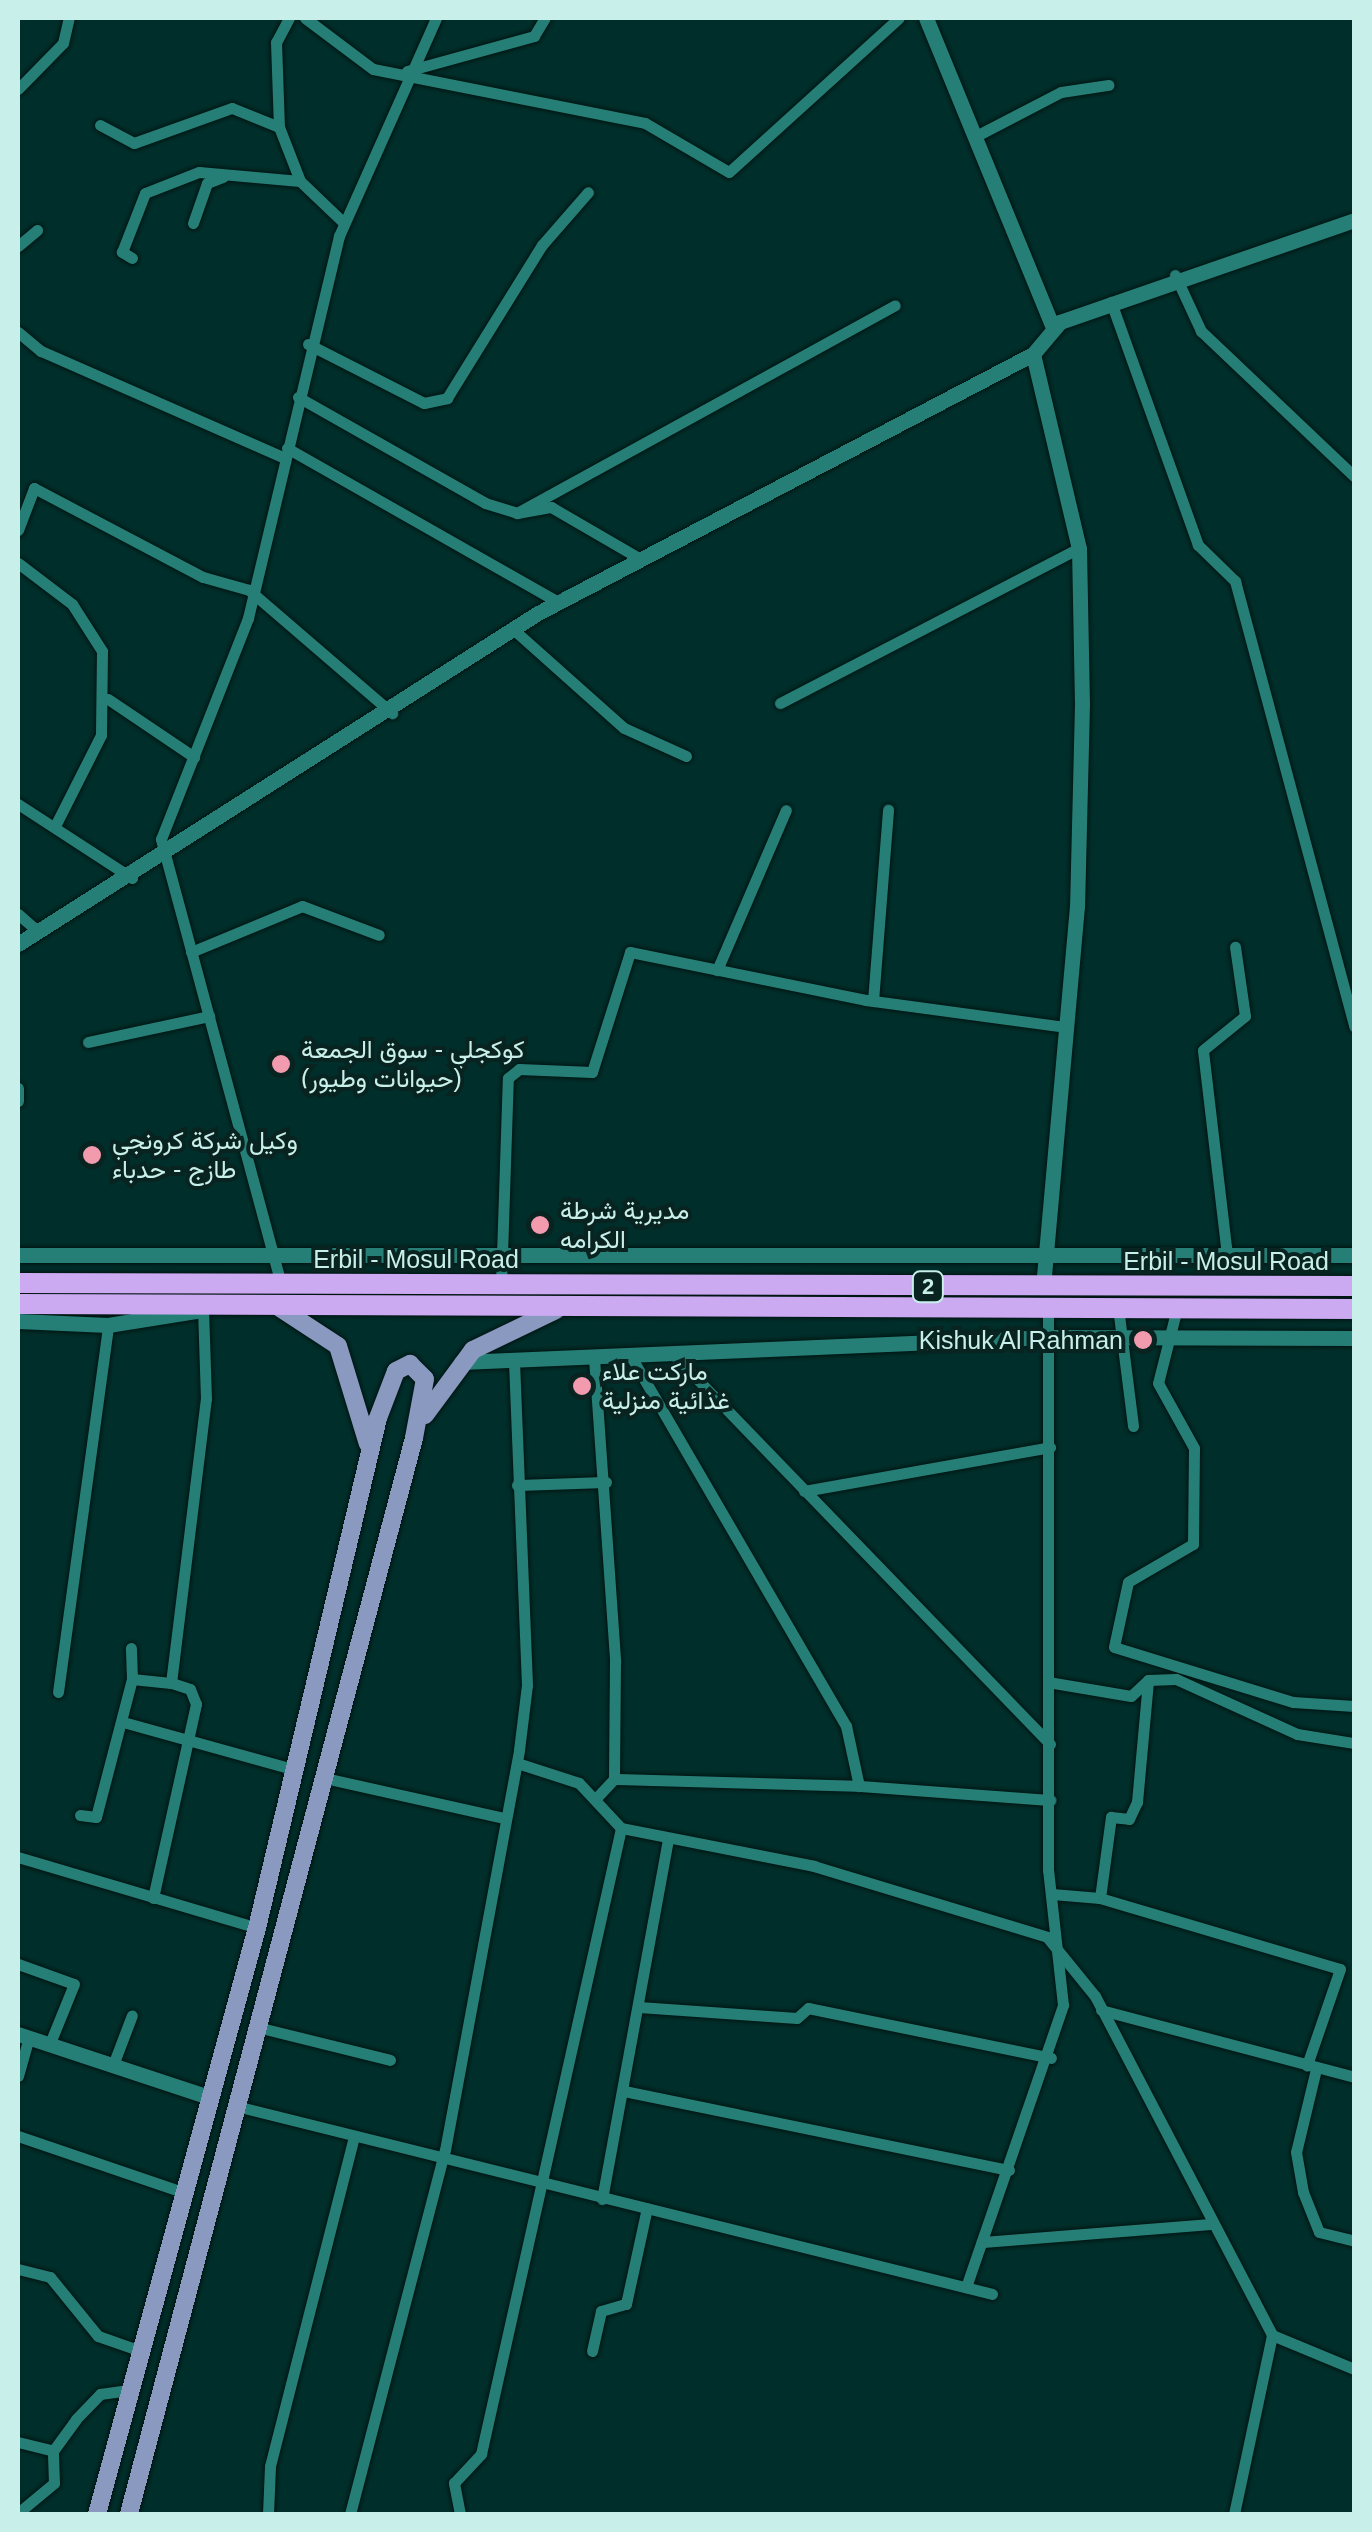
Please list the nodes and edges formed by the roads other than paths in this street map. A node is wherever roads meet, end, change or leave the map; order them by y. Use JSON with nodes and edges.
{"nodes":[{"id":1,"x":68,"y":18,"type":"edge"},
{"id":2,"x":290,"y":18,"type":"edge"},
{"id":3,"x":305,"y":18,"type":"edge"},
{"id":4,"x":436,"y":18,"type":"edge"},
{"id":5,"x":544,"y":18,"type":"edge"},
{"id":6,"x":899,"y":18,"type":"edge"},
{"id":7,"x":926,"y":18,"type":"edge"},
{"id":8,"x":406,"y":73,"type":"junction"},
{"id":9,"x":1108,"y":85,"type":"dead end"},
{"id":10,"x":18,"y":89,"type":"edge"},
{"id":11,"x":100,"y":124,"type":"dead end"},
{"id":12,"x":279,"y":127,"type":"junction"},
{"id":13,"x":978,"y":135,"type":"junction"},
{"id":14,"x":223,"y":177,"type":"junction"},
{"id":15,"x":300,"y":181,"type":"junction"},
{"id":16,"x":588,"y":192,"type":"dead end"},
{"id":17,"x":1354,"y":220,"type":"edge"},
{"id":18,"x":192,"y":223,"type":"dead end"},
{"id":19,"x":344,"y":223,"type":"junction"},
{"id":20,"x":37,"y":230,"type":"dead end"},
{"id":21,"x":18,"y":246,"type":"edge"},
{"id":22,"x":132,"y":258,"type":"dead end"},
{"id":23,"x":1175,"y":275,"type":"junction"},
{"id":24,"x":1110,"y":302,"type":"junction"},
{"id":25,"x":894,"y":306,"type":"dead end"},
{"id":26,"x":1053,"y":326,"type":"junction"},
{"id":27,"x":18,"y":332,"type":"edge"},
{"id":28,"x":308,"y":344,"type":"junction"},
{"id":29,"x":1033,"y":354,"type":"junction"},
{"id":30,"x":298,"y":397,"type":"junction"},
{"id":31,"x":286,"y":452,"type":"junction"},
{"id":32,"x":1354,"y":476,"type":"edge"},
{"id":33,"x":517,"y":514,"type":"junction"},
{"id":34,"x":18,"y":530,"type":"edge"},
{"id":35,"x":1079,"y":548,"type":"junction"},
{"id":36,"x":638,"y":558,"type":"junction"},
{"id":37,"x":18,"y":564,"type":"edge"},
{"id":38,"x":249,"y":590,"type":"junction"},
{"id":39,"x":558,"y":602,"type":"junction"},
{"id":40,"x":514,"y":630,"type":"junction"},
{"id":41,"x":108,"y":699,"type":"junction"},
{"id":42,"x":780,"y":702,"type":"dead end"},
{"id":43,"x":392,"y":713,"type":"junction"},
{"id":44,"x":686,"y":756,"type":"dead end"},
{"id":45,"x":194,"y":758,"type":"junction"},
{"id":46,"x":18,"y":804,"type":"edge"},
{"id":47,"x":786,"y":810,"type":"dead end"},
{"id":48,"x":888,"y":810,"type":"dead end"},
{"id":49,"x":56,"y":824,"type":"junction"},
{"id":50,"x":164,"y":857,"type":"junction"},
{"id":51,"x":132,"y":878,"type":"junction"},
{"id":52,"x":18,"y":914,"type":"edge"},
{"id":53,"x":39,"y":932,"type":"junction"},
{"id":54,"x":378,"y":935,"type":"dead end"},
{"id":55,"x":18,"y":944,"type":"edge"},
{"id":56,"x":1235,"y":946,"type":"dead end"},
{"id":57,"x":191,"y":952,"type":"junction"},
{"id":58,"x":717,"y":970,"type":"junction"},
{"id":59,"x":873,"y":1001,"type":"junction"},
{"id":60,"x":209,"y":1016,"type":"junction"},
{"id":61,"x":1059,"y":1026,"type":"junction"},
{"id":62,"x":1354,"y":1026,"type":"edge"},
{"id":63,"x":88,"y":1042,"type":"dead end"},
{"id":64,"x":18,"y":1088,"type":"edge"},
{"id":65,"x":18,"y":1102,"type":"edge"},
{"id":66,"x":18,"y":1255,"type":"edge"},
{"id":67,"x":1226,"y":1255,"type":"junction"},
{"id":68,"x":1354,"y":1255,"type":"edge"},
{"id":69,"x":1043,"y":1257,"type":"junction"},
{"id":70,"x":499,"y":1258,"type":"junction"},
{"id":71,"x":274,"y":1260,"type":"junction"},
{"id":72,"x":18,"y":1282,"type":"edge"},
{"id":73,"x":282,"y":1284,"type":"junction"},
{"id":74,"x":501,"y":1285,"type":"junction"},
{"id":75,"x":1043,"y":1286,"type":"junction"},
{"id":76,"x":1354,"y":1286,"type":"edge"},
{"id":77,"x":18,"y":1304,"type":"edge"},
{"id":78,"x":225,"y":1304,"type":"junction"},
{"id":79,"x":255,"y":1304,"type":"junction"},
{"id":80,"x":578,"y":1306,"type":"junction"},
{"id":81,"x":1118,"y":1307,"type":"junction"},
{"id":82,"x":1048,"y":1308,"type":"junction"},
{"id":83,"x":1178,"y":1308,"type":"junction"},
{"id":84,"x":1354,"y":1309,"type":"edge"},
{"id":85,"x":203,"y":1310,"type":"junction"},
{"id":86,"x":18,"y":1322,"type":"edge"},
{"id":87,"x":108,"y":1325,"type":"junction"},
{"id":88,"x":1049,"y":1337,"type":"junction"},
{"id":89,"x":1122,"y":1338,"type":"junction"},
{"id":90,"x":1166,"y":1338,"type":"junction"},
{"id":91,"x":1354,"y":1338,"type":"edge"},
{"id":92,"x":674,"y":1355,"type":"junction"},
{"id":93,"x":632,"y":1356,"type":"junction"},
{"id":94,"x":594,"y":1358,"type":"junction"},
{"id":95,"x":514,"y":1360,"type":"junction"},
{"id":96,"x":461,"y":1362,"type":"junction"},
{"id":97,"x":1133,"y":1426,"type":"dead end"},
{"id":98,"x":414,"y":1438,"type":"junction"},
{"id":99,"x":1050,"y":1448,"type":"junction"},
{"id":100,"x":367,"y":1462,"type":"junction"},
{"id":101,"x":606,"y":1482,"type":"junction"},
{"id":102,"x":517,"y":1485,"type":"junction"},
{"id":103,"x":804,"y":1491,"type":"junction"},
{"id":104,"x":131,"y":1648,"type":"dead end"},
{"id":105,"x":132,"y":1679,"type":"junction"},
{"id":106,"x":1148,"y":1680,"type":"junction"},
{"id":107,"x":1048,"y":1682,"type":"junction"},
{"id":108,"x":171,"y":1683,"type":"junction"},
{"id":109,"x":58,"y":1692,"type":"dead end"},
{"id":110,"x":1354,"y":1706,"type":"edge"},
{"id":111,"x":122,"y":1722,"type":"junction"},
{"id":112,"x":190,"y":1741,"type":"junction"},
{"id":113,"x":1354,"y":1742,"type":"edge"},
{"id":114,"x":1050,"y":1744,"type":"junction"},
{"id":115,"x":516,"y":1762,"type":"junction"},
{"id":116,"x":296,"y":1770,"type":"junction"},
{"id":117,"x":325,"y":1778,"type":"junction"},
{"id":118,"x":614,"y":1779,"type":"junction"},
{"id":119,"x":860,"y":1786,"type":"junction"},
{"id":120,"x":597,"y":1797,"type":"junction"},
{"id":121,"x":1050,"y":1800,"type":"junction"},
{"id":122,"x":80,"y":1814,"type":"dead end"},
{"id":123,"x":504,"y":1818,"type":"junction"},
{"id":124,"x":620,"y":1828,"type":"junction"},
{"id":125,"x":668,"y":1838,"type":"junction"},
{"id":126,"x":18,"y":1857,"type":"edge"},
{"id":127,"x":1052,"y":1894,"type":"junction"},
{"id":128,"x":152,"y":1898,"type":"junction"},
{"id":129,"x":1100,"y":1898,"type":"junction"},
{"id":130,"x":257,"y":1928,"type":"junction"},
{"id":131,"x":1062,"y":1956,"type":"junction"},
{"id":132,"x":18,"y":1964,"type":"edge"},
{"id":133,"x":1354,"y":1964,"type":"edge"},
{"id":134,"x":1340,"y":1968,"type":"junction"},
{"id":135,"x":639,"y":2007,"type":"junction"},
{"id":136,"x":1101,"y":2010,"type":"junction"},
{"id":137,"x":132,"y":2015,"type":"dead end"},
{"id":138,"x":257,"y":2027,"type":"junction"},
{"id":139,"x":23,"y":2035,"type":"edge"},
{"id":140,"x":50,"y":2044,"type":"junction"},
{"id":141,"x":1051,"y":2058,"type":"junction"},
{"id":142,"x":390,"y":2060,"type":"dead end"},
{"id":143,"x":113,"y":2064,"type":"junction"},
{"id":144,"x":1311,"y":2067,"type":"junction"},
{"id":145,"x":18,"y":2076,"type":"edge"},
{"id":146,"x":1354,"y":2077,"type":"edge"},
{"id":147,"x":624,"y":2091,"type":"junction"},
{"id":148,"x":211,"y":2098,"type":"junction"},
{"id":149,"x":236,"y":2106,"type":"junction"},
{"id":150,"x":18,"y":2136,"type":"edge"},
{"id":151,"x":354,"y":2138,"type":"junction"},
{"id":152,"x":442,"y":2160,"type":"junction"},
{"id":153,"x":1009,"y":2170,"type":"junction"},
{"id":154,"x":541,"y":2184,"type":"junction"},
{"id":155,"x":185,"y":2193,"type":"junction"},
{"id":156,"x":602,"y":2199,"type":"junction"},
{"id":157,"x":647,"y":2208,"type":"junction"},
{"id":158,"x":1211,"y":2224,"type":"junction"},
{"id":159,"x":1354,"y":2241,"type":"edge"},
{"id":160,"x":982,"y":2242,"type":"junction"},
{"id":161,"x":18,"y":2269,"type":"edge"},
{"id":162,"x":966,"y":2287,"type":"junction"},
{"id":163,"x":992,"y":2294,"type":"dead end"},
{"id":164,"x":1272,"y":2335,"type":"junction"},
{"id":165,"x":138,"y":2350,"type":"junction"},
{"id":166,"x":592,"y":2352,"type":"dead end"},
{"id":167,"x":1354,"y":2368,"type":"edge"},
{"id":168,"x":128,"y":2390,"type":"junction"},
{"id":169,"x":18,"y":2442,"type":"edge"},
{"id":170,"x":53,"y":2451,"type":"junction"},
{"id":171,"x":18,"y":2514,"type":"edge"},
{"id":172,"x":97,"y":2514,"type":"edge"},
{"id":173,"x":129,"y":2514,"type":"edge"},
{"id":174,"x":268,"y":2514,"type":"edge"},
{"id":175,"x":350,"y":2514,"type":"edge"},
{"id":176,"x":460,"y":2514,"type":"edge"},
{"id":177,"x":1234,"y":2514,"type":"edge"}],
"edges":[{"from":1,"to":10,"type":"street"},
{"from":2,"to":12,"type":"street"},
{"from":3,"to":8,"type":"street"},
{"from":4,"to":8,"type":"street"},
{"from":5,"to":8,"type":"street"},
{"from":6,"to":8,"type":"street"},
{"from":7,"to":13,"type":"street"},
{"from":8,"to":19,"type":"street"},
{"from":9,"to":13,"type":"street"},
{"from":11,"to":12,"type":"street"},
{"from":12,"to":15,"type":"street"},
{"from":13,"to":26,"type":"street"},
{"from":14,"to":15,"type":"street"},
{"from":14,"to":18,"type":"street"},
{"from":14,"to":22,"type":"street"},
{"from":15,"to":19,"type":"street"},
{"from":16,"to":28,"type":"street"},
{"from":17,"to":23,"type":"street"},
{"from":19,"to":28,"type":"street"},
{"from":20,"to":21,"type":"street"},
{"from":23,"to":24,"type":"street"},
{"from":23,"to":32,"type":"street"},
{"from":24,"to":26,"type":"street"},
{"from":24,"to":62,"type":"street"},
{"from":25,"to":33,"type":"street"},
{"from":26,"to":29,"type":"street"},
{"from":27,"to":31,"type":"street"},
{"from":28,"to":30,"type":"street"},
{"from":29,"to":35,"type":"street"},
{"from":29,"to":36,"type":"street"},
{"from":30,"to":31,"type":"street"},
{"from":30,"to":33,"type":"street"},
{"from":31,"to":38,"type":"street"},
{"from":31,"to":39,"type":"street"},
{"from":33,"to":36,"type":"street"},
{"from":34,"to":38,"type":"street"},
{"from":35,"to":42,"type":"street"},
{"from":35,"to":61,"type":"street"},
{"from":36,"to":39,"type":"street"},
{"from":37,"to":41,"type":"street"},
{"from":38,"to":43,"type":"street"},
{"from":38,"to":45,"type":"street"},
{"from":39,"to":40,"type":"street"},
{"from":40,"to":43,"type":"street"},
{"from":40,"to":44,"type":"street"},
{"from":41,"to":45,"type":"street"},
{"from":41,"to":49,"type":"street"},
{"from":43,"to":50,"type":"street"},
{"from":45,"to":50,"type":"street"},
{"from":46,"to":49,"type":"street"},
{"from":47,"to":58,"type":"street"},
{"from":48,"to":59,"type":"street"},
{"from":49,"to":51,"type":"street"},
{"from":50,"to":51,"type":"street"},
{"from":50,"to":57,"type":"street"},
{"from":51,"to":53,"type":"street"},
{"from":52,"to":53,"type":"street"},
{"from":53,"to":55,"type":"street"},
{"from":54,"to":57,"type":"street"},
{"from":56,"to":67,"type":"street"},
{"from":57,"to":60,"type":"street"},
{"from":58,"to":59,"type":"street"},
{"from":58,"to":70,"type":"street"},
{"from":59,"to":61,"type":"street"},
{"from":60,"to":63,"type":"street"},
{"from":60,"to":71,"type":"street"},
{"from":61,"to":69,"type":"street"},
{"from":64,"to":65,"type":"street"},
{"from":66,"to":71,"type":"street"},
{"from":67,"to":68,"type":"street"},
{"from":67,"to":69,"type":"street"},
{"from":69,"to":70,"type":"street"},
{"from":69,"to":75,"type":"street"},
{"from":70,"to":71,"type":"street"},
{"from":70,"to":74,"type":"street"},
{"from":71,"to":73,"type":"street"},
{"from":72,"to":73,"type":"highway","name":"Erbil - Mosul Road","number":"2"},
{"from":73,"to":74,"type":"highway","name":"Erbil - Mosul Road","number":"2"},
{"from":74,"to":75,"type":"highway","name":"Erbil - Mosul Road","number":"2"},
{"from":75,"to":76,"type":"highway","name":"Erbil - Mosul Road","number":"2"},
{"from":77,"to":78,"type":"highway","name":"Erbil - Mosul Road","number":"2"},
{"from":78,"to":79,"type":"highway","name":"Erbil - Mosul Road","number":"2"},
{"from":78,"to":85,"type":"street"},
{"from":79,"to":80,"type":"highway","name":"Erbil - Mosul Road","number":"2"},
{"from":79,"to":100,"type":"main road"},
{"from":80,"to":82,"type":"highway","name":"Erbil - Mosul Road","number":"2"},
{"from":80,"to":96,"type":"main road"},
{"from":81,"to":82,"type":"highway","name":"Erbil - Mosul Road","number":"2"},
{"from":81,"to":83,"type":"highway","name":"Erbil - Mosul Road","number":"2"},
{"from":81,"to":89,"type":"street"},
{"from":82,"to":88,"type":"street"},
{"from":83,"to":84,"type":"highway","name":"Erbil - Mosul Road","number":"2"},
{"from":83,"to":90,"type":"street"},
{"from":85,"to":87,"type":"street"},
{"from":85,"to":108,"type":"street"},
{"from":86,"to":87,"type":"street"},
{"from":87,"to":109,"type":"street"},
{"from":88,"to":89,"type":"street"},
{"from":88,"to":92,"type":"street"},
{"from":88,"to":99,"type":"street"},
{"from":89,"to":90,"type":"street"},
{"from":89,"to":97,"type":"street"},
{"from":90,"to":91,"type":"street"},
{"from":90,"to":110,"type":"street"},
{"from":92,"to":93,"type":"street"},
{"from":92,"to":103,"type":"street"},
{"from":93,"to":94,"type":"street"},
{"from":93,"to":119,"type":"street"},
{"from":94,"to":95,"type":"street"},
{"from":94,"to":101,"type":"street"},
{"from":95,"to":96,"type":"street"},
{"from":95,"to":102,"type":"street"},
{"from":96,"to":98,"type":"main road"},
{"from":98,"to":100,"type":"main road"},
{"from":98,"to":117,"type":"main road"},
{"from":99,"to":103,"type":"street"},
{"from":99,"to":107,"type":"street"},
{"from":100,"to":116,"type":"main road"},
{"from":101,"to":102,"type":"street"},
{"from":101,"to":118,"type":"street"},
{"from":102,"to":115,"type":"street"},
{"from":103,"to":114,"type":"street"},
{"from":104,"to":105,"type":"street"},
{"from":105,"to":108,"type":"street"},
{"from":105,"to":111,"type":"street"},
{"from":106,"to":107,"type":"street"},
{"from":106,"to":113,"type":"street"},
{"from":106,"to":129,"type":"street"},
{"from":107,"to":114,"type":"street"},
{"from":108,"to":112,"type":"street"},
{"from":111,"to":112,"type":"street"},
{"from":111,"to":122,"type":"street"},
{"from":112,"to":116,"type":"street"},
{"from":112,"to":128,"type":"street"},
{"from":114,"to":121,"type":"street"},
{"from":115,"to":120,"type":"street"},
{"from":115,"to":123,"type":"street"},
{"from":116,"to":130,"type":"main road"},
{"from":117,"to":123,"type":"street"},
{"from":117,"to":138,"type":"main road"},
{"from":118,"to":119,"type":"street"},
{"from":118,"to":120,"type":"street"},
{"from":119,"to":121,"type":"street"},
{"from":120,"to":124,"type":"street"},
{"from":121,"to":127,"type":"street"},
{"from":123,"to":152,"type":"street"},
{"from":124,"to":125,"type":"street"},
{"from":124,"to":154,"type":"street"},
{"from":125,"to":131,"type":"street"},
{"from":125,"to":135,"type":"street"},
{"from":126,"to":128,"type":"street"},
{"from":127,"to":129,"type":"street"},
{"from":127,"to":131,"type":"street"},
{"from":128,"to":130,"type":"street"},
{"from":129,"to":134,"type":"street"},
{"from":130,"to":148,"type":"main road"},
{"from":131,"to":136,"type":"street"},
{"from":131,"to":141,"type":"street"},
{"from":132,"to":140,"type":"street"},
{"from":133,"to":134,"type":"street"},
{"from":134,"to":144,"type":"street"},
{"from":135,"to":141,"type":"street"},
{"from":135,"to":147,"type":"street"},
{"from":136,"to":144,"type":"street"},
{"from":136,"to":158,"type":"street"},
{"from":137,"to":143,"type":"street"},
{"from":138,"to":142,"type":"street"},
{"from":138,"to":149,"type":"main road"},
{"from":139,"to":140,"type":"street"},
{"from":139,"to":145,"type":"street"},
{"from":140,"to":143,"type":"street"},
{"from":141,"to":153,"type":"street"},
{"from":143,"to":148,"type":"street"},
{"from":144,"to":146,"type":"street"},
{"from":144,"to":159,"type":"street"},
{"from":147,"to":153,"type":"street"},
{"from":147,"to":156,"type":"street"},
{"from":148,"to":155,"type":"main road"},
{"from":149,"to":151,"type":"street"},
{"from":149,"to":173,"type":"main road"},
{"from":150,"to":155,"type":"street"},
{"from":151,"to":152,"type":"street"},
{"from":151,"to":174,"type":"street"},
{"from":152,"to":154,"type":"street"},
{"from":152,"to":175,"type":"street"},
{"from":153,"to":160,"type":"street"},
{"from":154,"to":156,"type":"street"},
{"from":154,"to":176,"type":"street"},
{"from":155,"to":165,"type":"main road"},
{"from":156,"to":157,"type":"street"},
{"from":157,"to":162,"type":"street"},
{"from":157,"to":166,"type":"street"},
{"from":158,"to":160,"type":"street"},
{"from":158,"to":164,"type":"street"},
{"from":160,"to":162,"type":"street"},
{"from":161,"to":165,"type":"street"},
{"from":162,"to":163,"type":"street"},
{"from":164,"to":167,"type":"street"},
{"from":164,"to":177,"type":"street"},
{"from":165,"to":168,"type":"main road"},
{"from":168,"to":170,"type":"street"},
{"from":168,"to":172,"type":"main road"},
{"from":169,"to":170,"type":"street"},
{"from":170,"to":171,"type":"street"}]}
